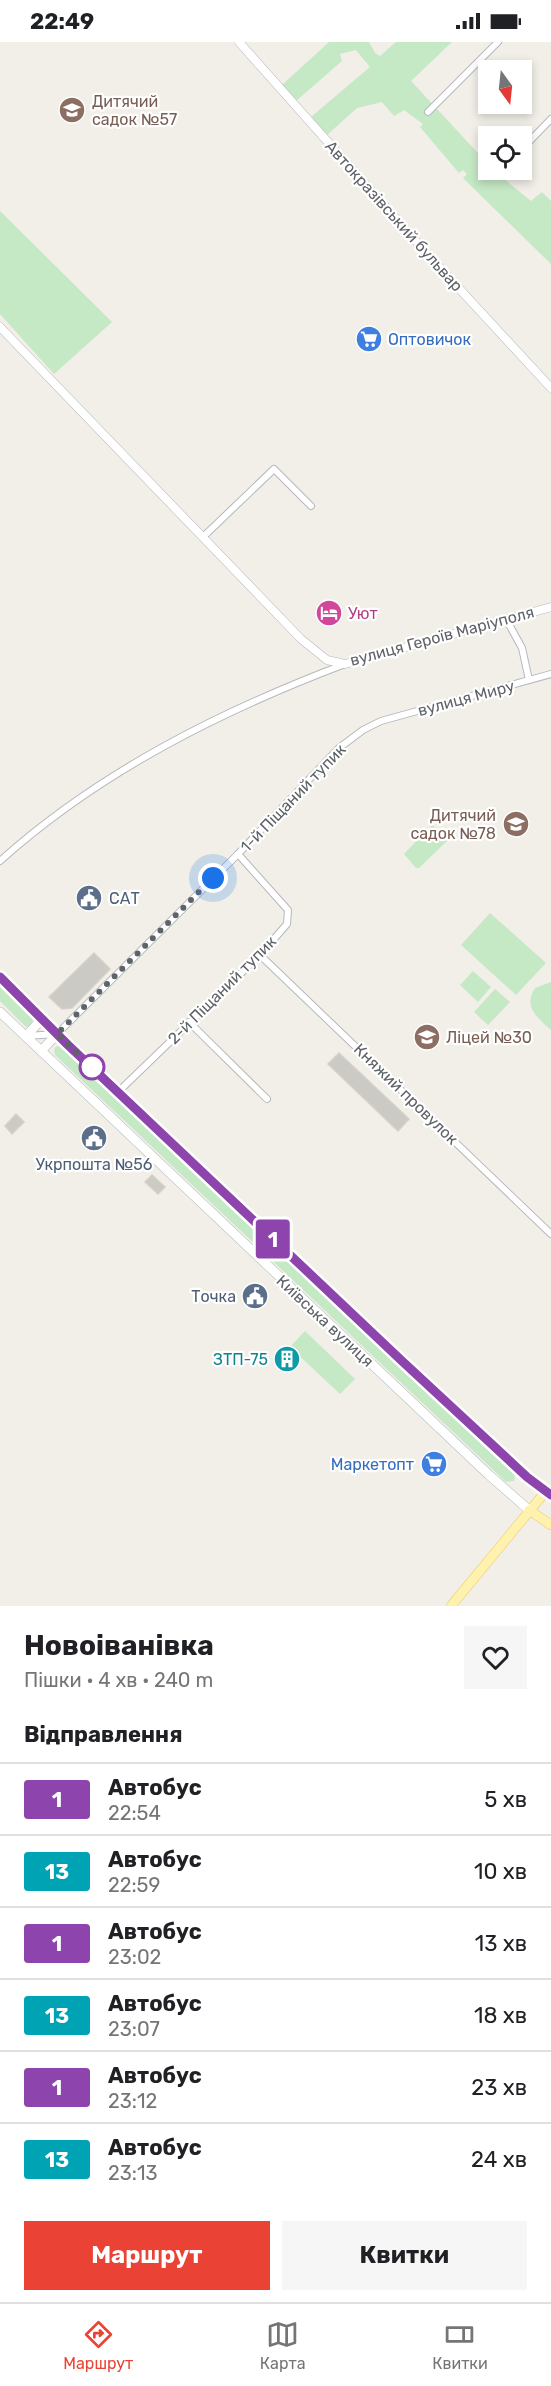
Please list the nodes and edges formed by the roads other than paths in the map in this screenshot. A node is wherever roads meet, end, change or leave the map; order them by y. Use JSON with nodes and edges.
{"nodes":[{"id":1,"x":238,"y":42,"type":"edge"},
{"id":2,"x":498,"y":42,"type":"edge"},
{"id":3,"x":428,"y":112,"type":"dead end"},
{"id":4,"x":551,"y":119,"type":"edge"},
{"id":5,"x":532,"y":139,"type":"edge"},
{"id":6,"x":0,"y":327,"type":"edge"},
{"id":7,"x":551,"y":388,"type":"edge"},
{"id":8,"x":311,"y":506,"type":"dead end"},
{"id":9,"x":203,"y":537,"type":"junction"},
{"id":10,"x":551,"y":607,"type":"edge"},
{"id":11,"x":506,"y":619,"type":"junction"},
{"id":12,"x":345,"y":664,"type":"junction"},
{"id":13,"x":551,"y":674,"type":"edge"},
{"id":14,"x":529,"y":680,"type":"junction"},
{"id":15,"x":381,"y":721,"type":"joint"},
{"id":16,"x":238,"y":854,"type":"junction"},
{"id":17,"x":0,"y":861,"type":"edge"},
{"id":18,"x":260,"y":955,"type":"junction"},
{"id":19,"x":0,"y":977,"type":"edge"},
{"id":20,"x":0,"y":1012,"type":"edge"},
{"id":21,"x":42,"y":1019,"type":"junction"},
{"id":22,"x":189,"y":1022,"type":"junction"},
{"id":23,"x":57,"y":1034,"type":"junction"},
{"id":24,"x":26,"y":1036,"type":"junction"},
{"id":25,"x":41,"y":1051,"type":"junction"},
{"id":26,"x":118,"y":1092,"type":"junction"},
{"id":27,"x":267,"y":1099,"type":"dead end"},
{"id":28,"x":551,"y":1234,"type":"edge"},
{"id":29,"x":549,"y":1491,"type":"edge"},
{"id":30,"x":529,"y":1510,"type":"junction"},
{"id":31,"x":551,"y":1526,"type":"edge"},
{"id":32,"x":451,"y":1606,"type":"edge"}],
"edges":[{"from":1,"to":7,"type":"street","name":"Автокразівський бульвар"},
{"from":2,"to":3,"type":"street"},
{"from":4,"to":5,"type":"street"},
{"from":6,"to":9,"type":"street","name":"вулиця Героїв Маріуполя"},
{"from":8,"to":9,"type":"street"},
{"from":9,"to":12,"type":"street","name":"вулиця Героїв Маріуполя"},
{"from":10,"to":11,"type":"street","name":"вулиця Героїв Маріуполя"},
{"from":11,"to":12,"type":"street","name":"вулиця Героїв Маріуполя"},
{"from":11,"to":14,"type":"street"},
{"from":12,"to":17,"type":"street"},
{"from":13,"to":14,"type":"street","name":"вулиця Миру"},
{"from":14,"to":15,"type":"street","name":"вулиця Миру"},
{"from":15,"to":16,"type":"street","name":"1-й Піщаний тупик"},
{"from":16,"to":18,"type":"street","name":"2-й Піщаний тупик"},
{"from":16,"to":23,"type":"street","name":"1-й Піщаний тупик"},
{"from":18,"to":22,"type":"street","name":"2-й Піщаний тупик"},
{"from":18,"to":28,"type":"street","name":"Княжий провулок"},
{"from":19,"to":21,"type":"main road","name":"Київська вулиця"},
{"from":20,"to":24,"type":"main road","name":"Київська вулиця"},
{"from":21,"to":23,"type":"main road","name":"Київська вулиця"},
{"from":21,"to":24,"type":"main road"},
{"from":22,"to":26,"type":"street","name":"2-й Піщаний тупик"},
{"from":22,"to":27,"type":"street"},
{"from":23,"to":24,"type":"street"},
{"from":23,"to":25,"type":"main road"},
{"from":23,"to":26,"type":"main road","name":"Київська вулиця"},
{"from":24,"to":25,"type":"main road","name":"Київська вулиця"},
{"from":25,"to":30,"type":"main road","name":"Київська вулиця"},
{"from":26,"to":29,"type":"main road","name":"Київська вулиця"},
{"from":29,"to":30,"type":"main road"},
{"from":30,"to":31,"type":"main road","name":"Київська вулиця"},
{"from":30,"to":32,"type":"main road"}]}
